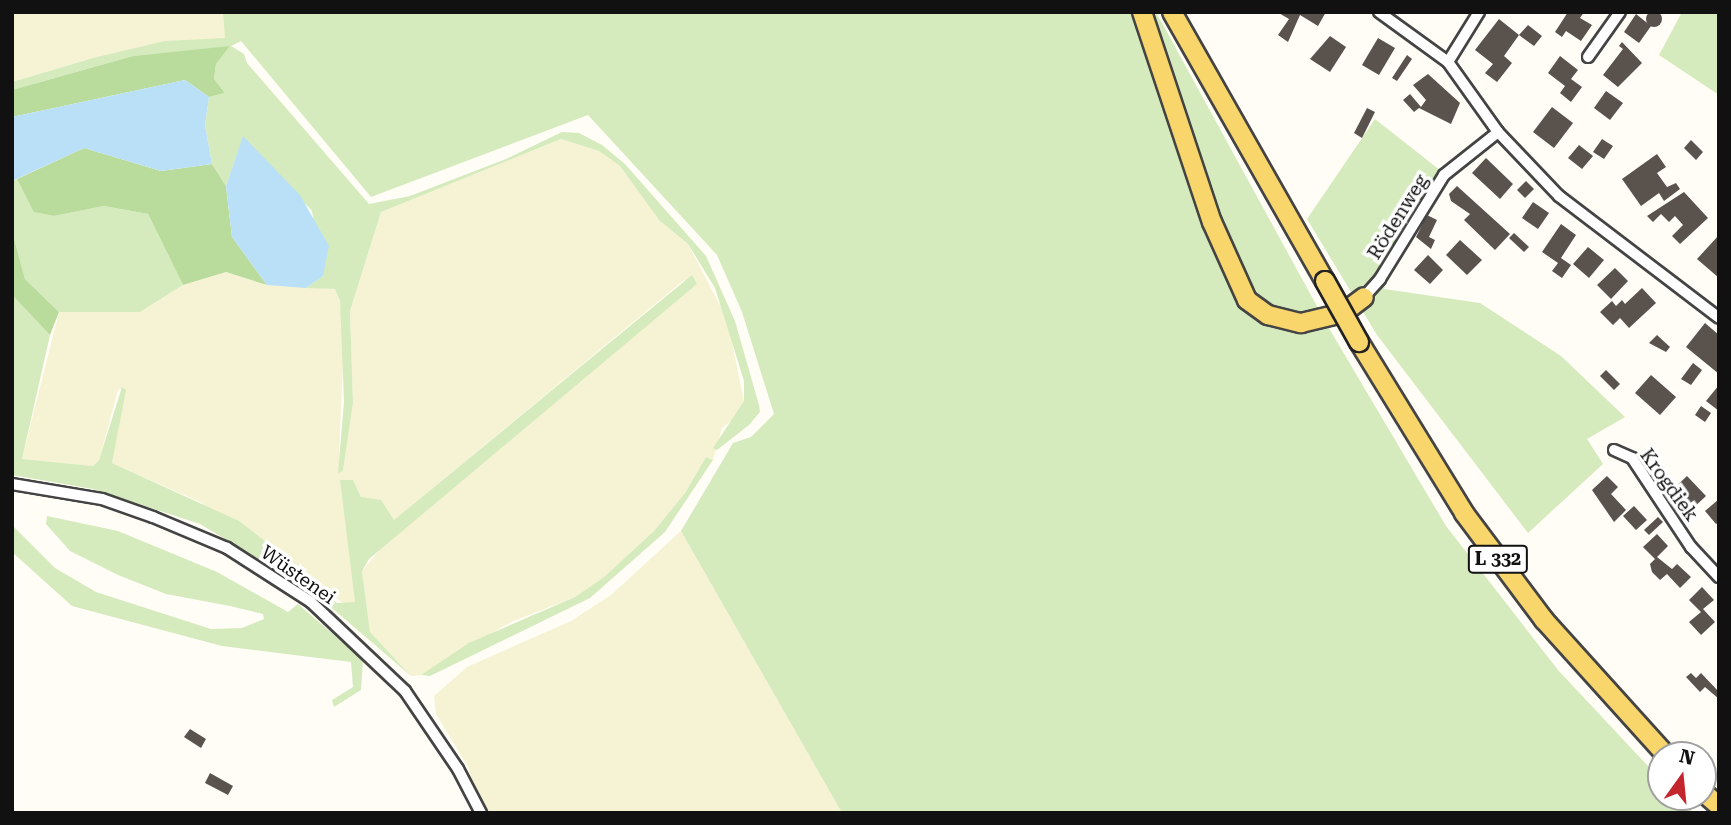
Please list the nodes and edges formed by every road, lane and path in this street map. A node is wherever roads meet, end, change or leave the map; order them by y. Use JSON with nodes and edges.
{"nodes":[{"id":1,"x":1142,"y":12,"type":"edge"},
{"id":2,"x":1172,"y":12,"type":"edge"},
{"id":3,"x":1379,"y":12,"type":"edge"},
{"id":4,"x":1479,"y":12,"type":"edge"},
{"id":5,"x":1619,"y":12,"type":"edge"},
{"id":6,"x":1588,"y":57,"type":"dead end"},
{"id":7,"x":1448,"y":62,"type":"junction"},
{"id":8,"x":1498,"y":132,"type":"junction"},
{"id":9,"x":1364,"y":297,"type":"joint"},
{"id":10,"x":1719,"y":318,"type":"edge"},
{"id":11,"x":1614,"y":450,"type":"dead end"},
{"id":12,"x":12,"y":484,"type":"edge"},
{"id":13,"x":1719,"y":578,"type":"edge"},
{"id":14,"x":1653,"y":741,"type":"edge"},
{"id":15,"x":481,"y":813,"type":"edge"}],
"edges":[{"from":1,"to":9,"type":"main road"},
{"from":2,"to":14,"type":"main road","number":"L 332","bridge":true},
{"from":3,"to":7,"type":"street"},
{"from":4,"to":7,"type":"street"},
{"from":5,"to":6,"type":"street"},
{"from":7,"to":8,"type":"street"},
{"from":8,"to":9,"type":"street","name":"Rödenweg"},
{"from":8,"to":10,"type":"street"},
{"from":11,"to":13,"type":"street","name":"Krogdiek"},
{"from":12,"to":15,"type":"street","name":"Wüstenei"}]}
